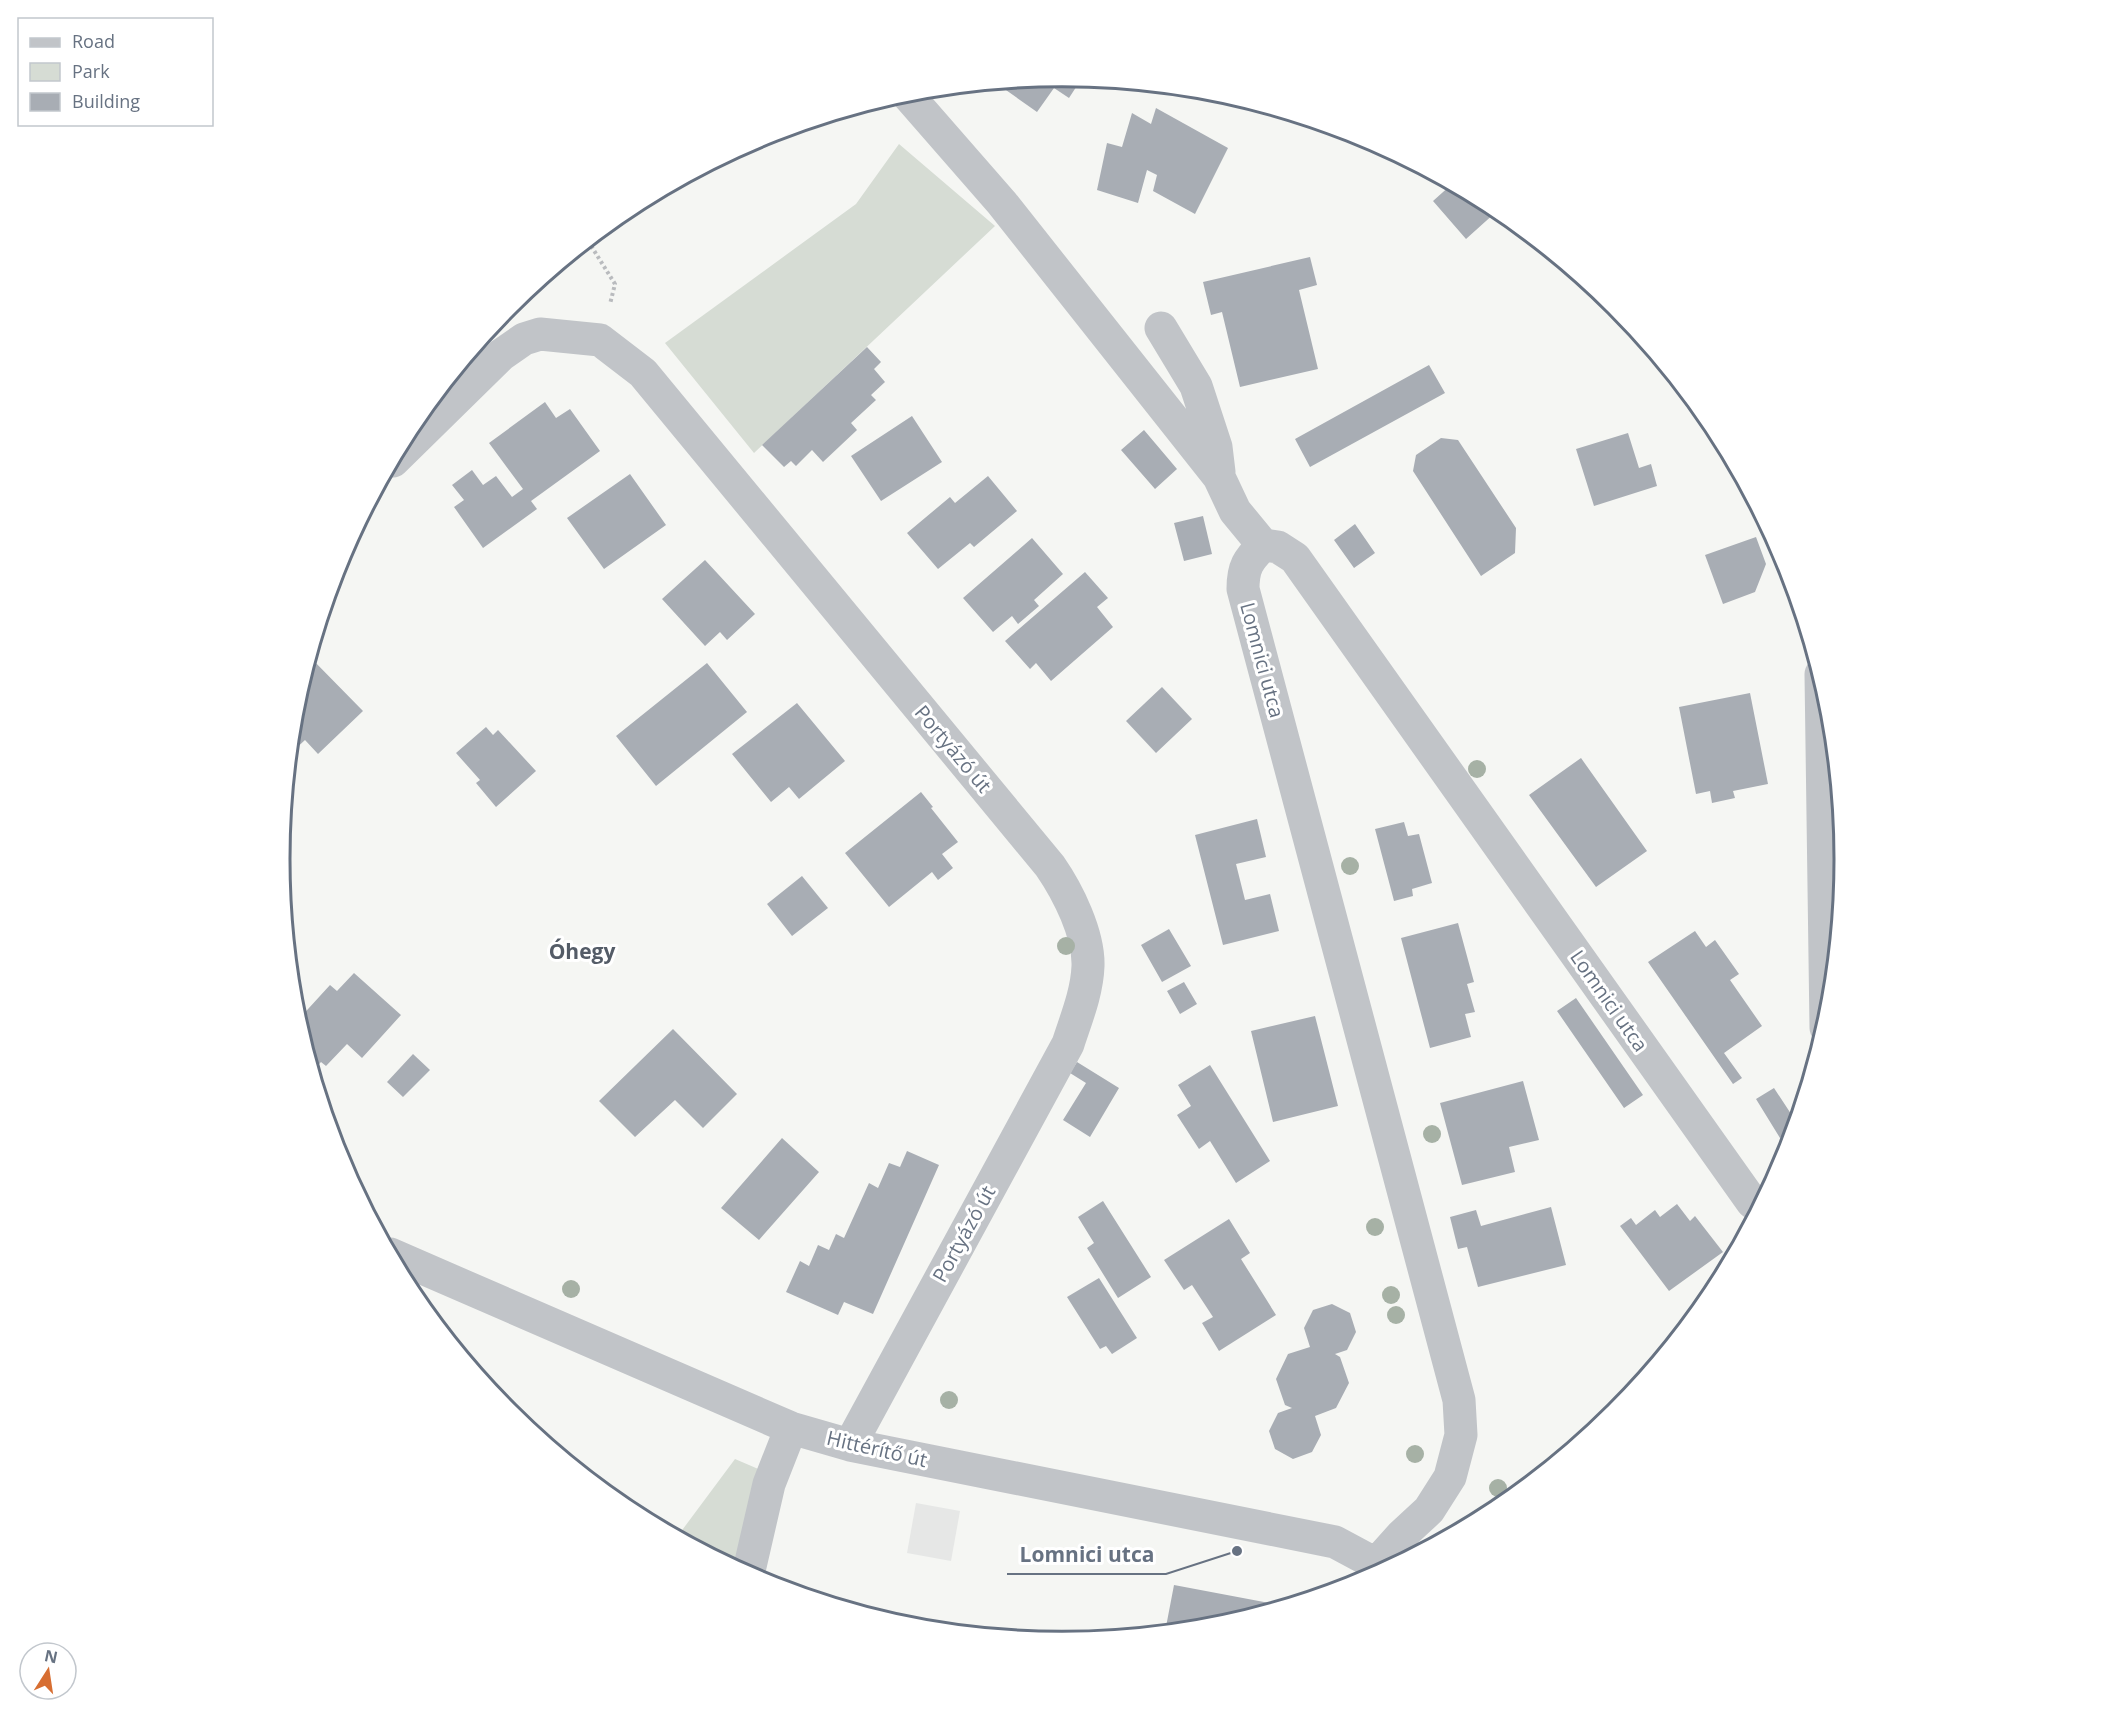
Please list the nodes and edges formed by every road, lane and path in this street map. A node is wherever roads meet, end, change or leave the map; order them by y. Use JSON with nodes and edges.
{"nodes":[{"id":1,"x":914,"y":102,"type":"edge"},
{"id":2,"x":592,"y":248,"type":"edge"},
{"id":3,"x":1161,"y":328,"type":"dead end"},
{"id":4,"x":600,"y":340,"type":"junction"},
{"id":5,"x":415,"y":439,"type":"edge"},
{"id":6,"x":1219,"y":477,"type":"junction"},
{"id":7,"x":1263,"y":545,"type":"junction"},
{"id":8,"x":1824,"y":729,"type":"edge"},
{"id":9,"x":1826,"y":981,"type":"edge"},
{"id":10,"x":1754,"y":1204,"type":"edge"},
{"id":11,"x":402,"y":1259,"type":"edge"},
{"id":12,"x":790,"y":1428,"type":"junction"},
{"id":13,"x":850,"y":1445,"type":"junction"},
{"id":14,"x":1385,"y":1561,"type":"edge"},
{"id":15,"x":750,"y":1565,"type":"edge"},
{"id":16,"x":1373,"y":1566,"type":"edge"}],
"edges":[{"from":1,"to":6,"type":"street"},
{"from":2,"to":4,"type":"path"},
{"from":3,"to":6,"type":"street"},
{"from":4,"to":5,"type":"street"},
{"from":4,"to":13,"type":"street","name":"Portyázó út"},
{"from":6,"to":7,"type":"street"},
{"from":7,"to":10,"type":"street","name":"Lomnici utca"},
{"from":7,"to":14,"type":"street","name":"Lomnici utca"},
{"from":8,"to":9,"type":"street"},
{"from":11,"to":12,"type":"street","name":"Hittérítő út"},
{"from":12,"to":13,"type":"street","name":"Hittérítő út"},
{"from":12,"to":15,"type":"street"},
{"from":13,"to":16,"type":"street","name":"Hittérítő út"}]}
